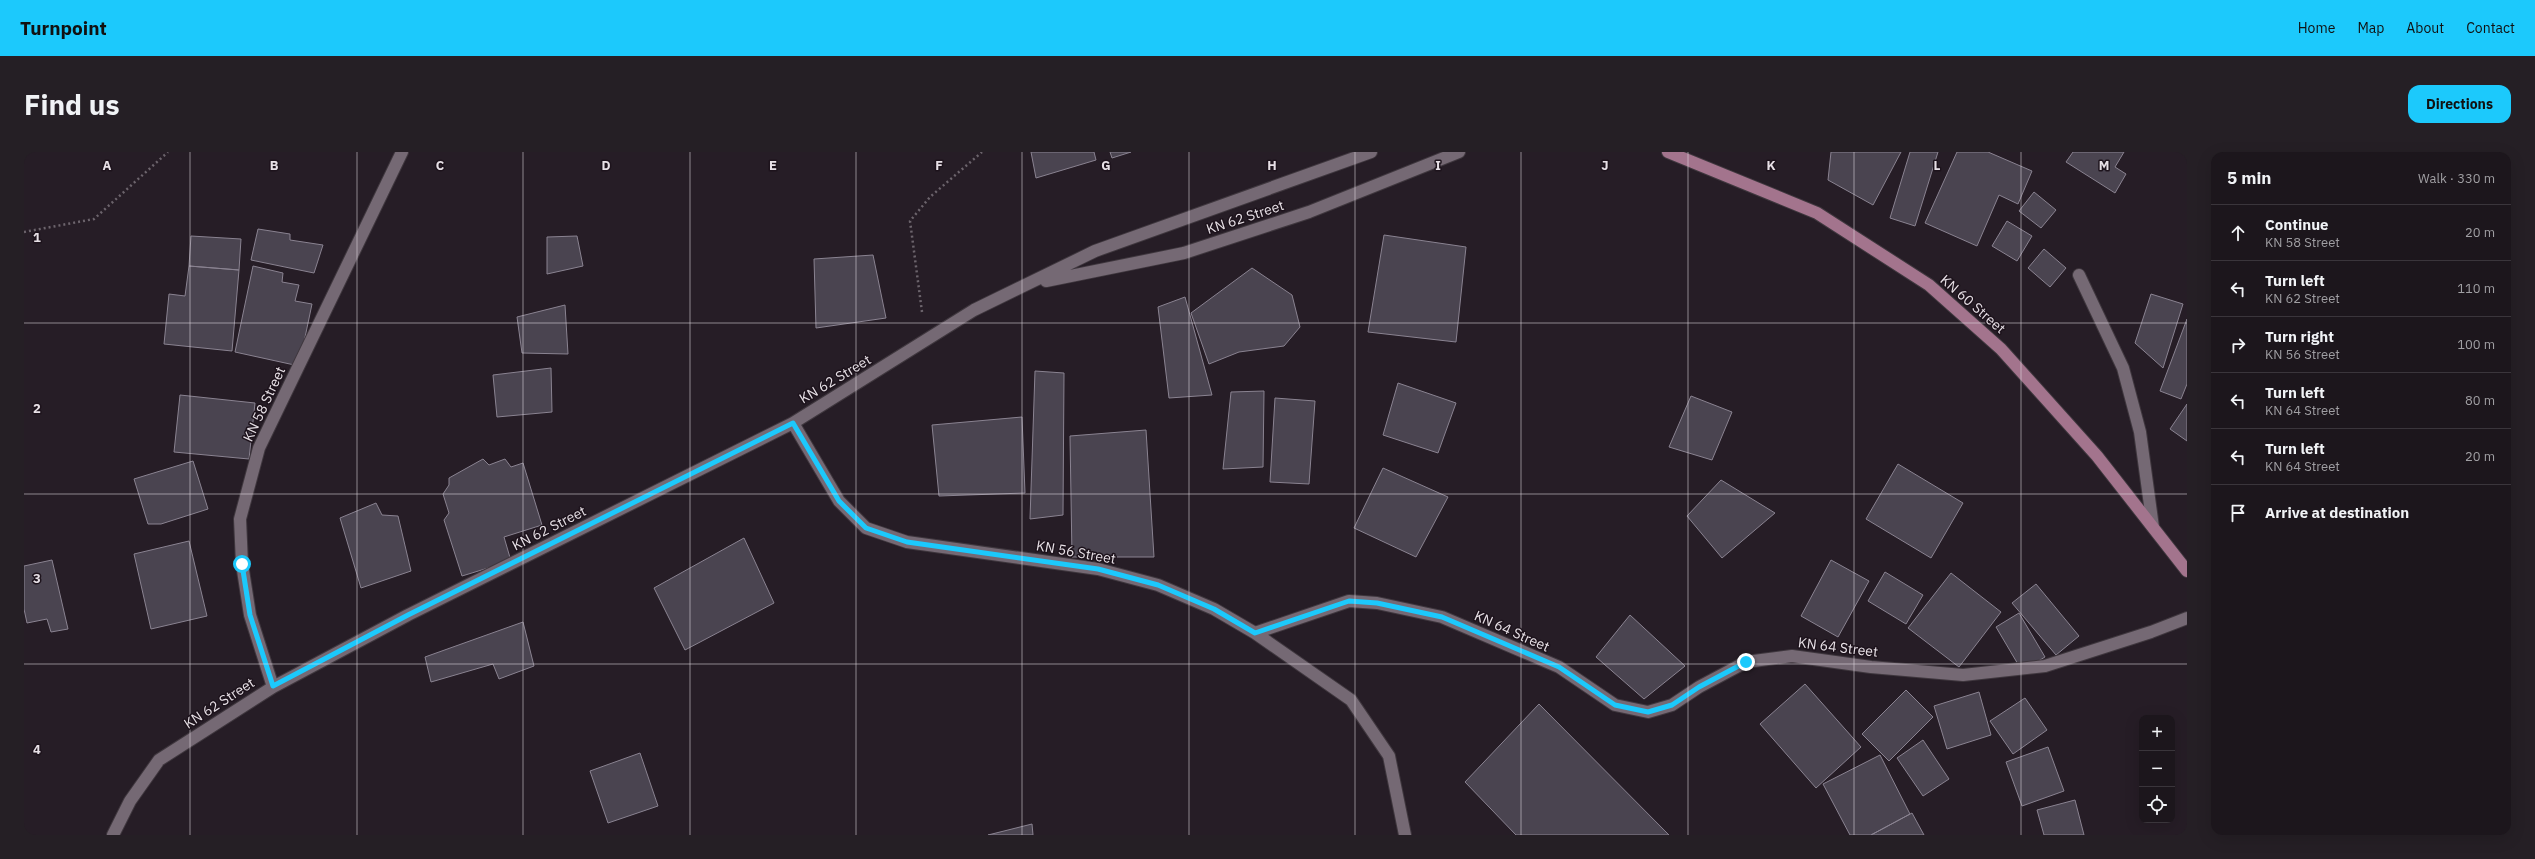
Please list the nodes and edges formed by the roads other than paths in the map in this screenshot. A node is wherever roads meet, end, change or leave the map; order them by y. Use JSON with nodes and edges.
{"nodes":[{"id":1,"x":402,"y":152,"type":"edge"},
{"id":2,"x":1371,"y":152,"type":"edge"},
{"id":3,"x":1459,"y":152,"type":"edge"},
{"id":4,"x":1668,"y":152,"type":"edge"},
{"id":5,"x":2079,"y":275,"type":"dead end"},
{"id":6,"x":1031,"y":284,"type":"junction"},
{"id":7,"x":793,"y":423,"type":"junction"},
{"id":8,"x":2153,"y":527,"type":"junction"},
{"id":9,"x":2187,"y":571,"type":"edge"},
{"id":10,"x":2187,"y":618,"type":"edge"},
{"id":11,"x":1255,"y":633,"type":"junction"},
{"id":12,"x":273,"y":686,"type":"junction"},
{"id":13,"x":113,"y":835,"type":"edge"},
{"id":14,"x":1405,"y":835,"type":"edge"}],
"edges":[{"from":1,"to":12,"type":"street","name":"KN 58 Street"},
{"from":2,"to":6,"type":"street","name":"KN 62 Street"},
{"from":3,"to":6,"type":"street","name":"KN 62 Street"},
{"from":4,"to":8,"type":"main road","name":"KN 60 Street"},
{"from":5,"to":8,"type":"street"},
{"from":6,"to":7,"type":"street","name":"KN 62 Street"},
{"from":7,"to":11,"type":"street","name":"KN 56 Street"},
{"from":7,"to":12,"type":"street","name":"KN 62 Street"},
{"from":8,"to":9,"type":"main road","name":"KN 60 Street"},
{"from":10,"to":11,"type":"street","name":"KN 64 Street"},
{"from":11,"to":14,"type":"street","name":"KN 56 Street"},
{"from":12,"to":13,"type":"street","name":"KN 62 Street"}]}
